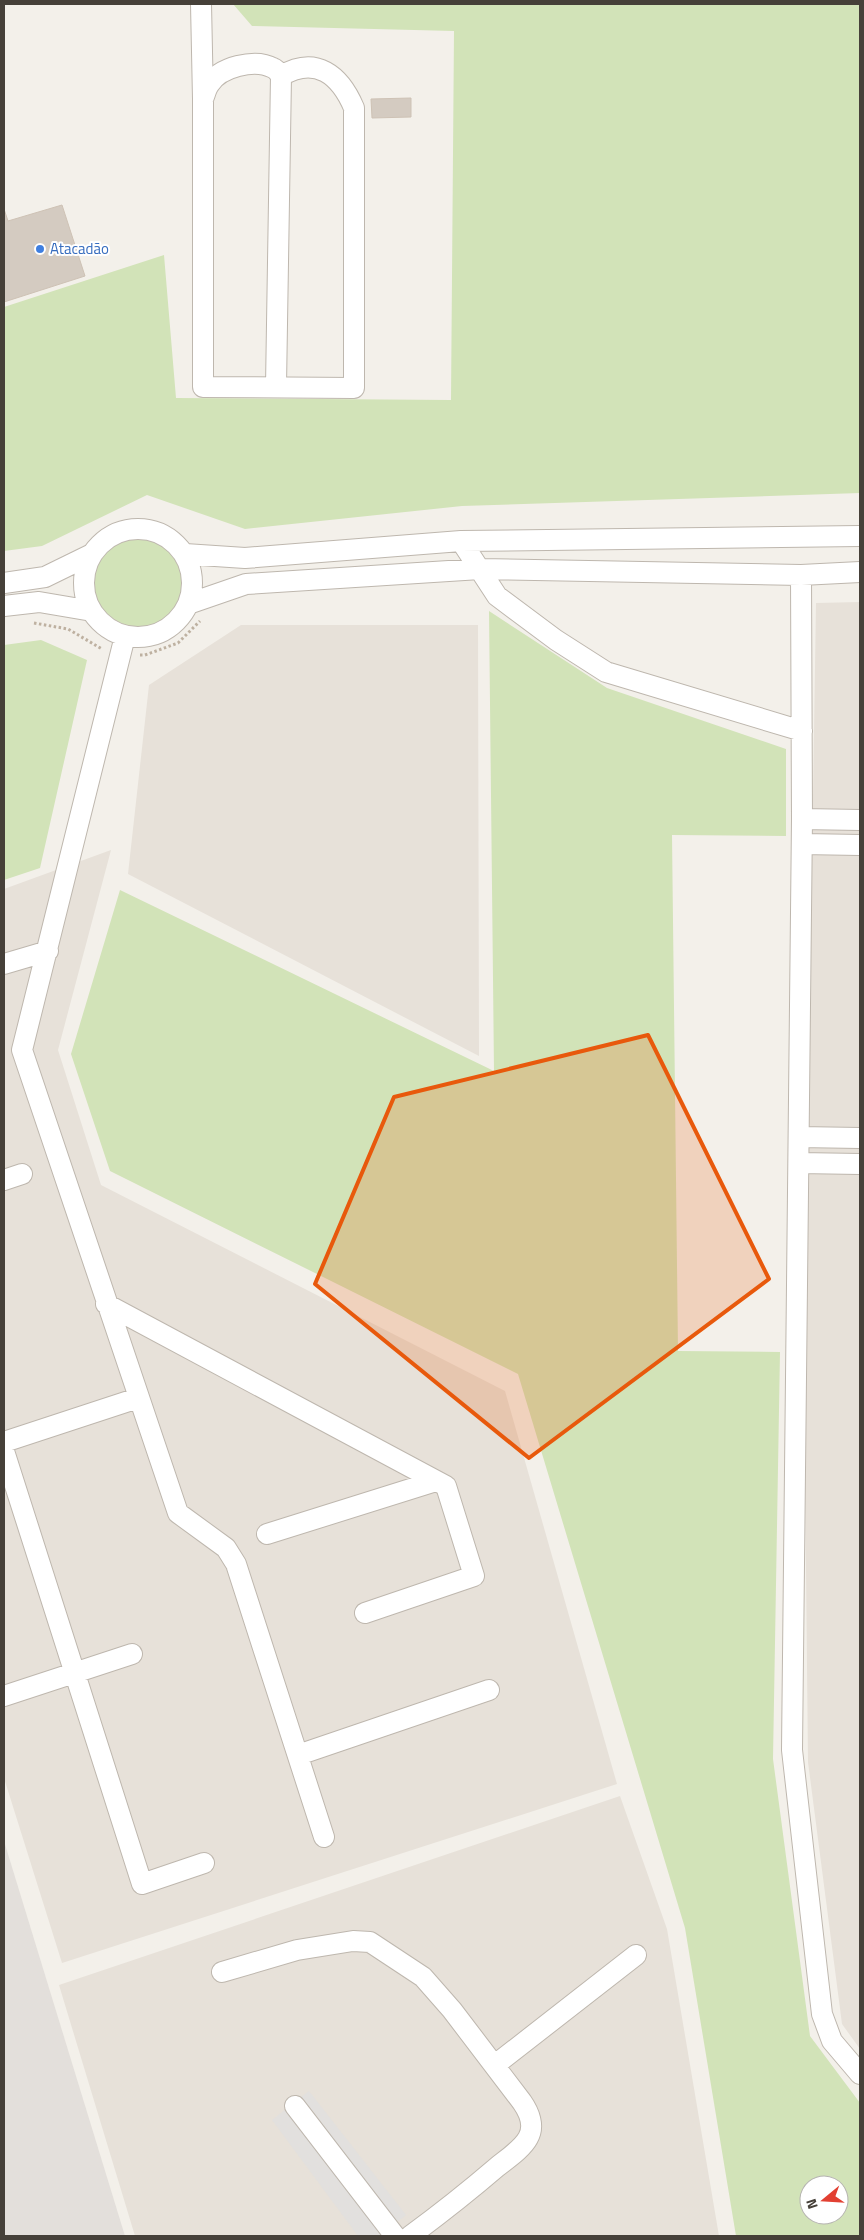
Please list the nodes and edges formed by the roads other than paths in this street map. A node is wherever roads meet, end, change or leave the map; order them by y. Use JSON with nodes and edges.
{"nodes":[{"id":1,"x":201,"y":4,"type":"edge"},
{"id":2,"x":202,"y":52,"type":"junction"},
{"id":3,"x":224,"y":72,"type":"junction"},
{"id":4,"x":281,"y":76,"type":"junction"},
{"id":5,"x":203,"y":99,"type":"junction"},
{"id":6,"x":276,"y":386,"type":"junction"},
{"id":7,"x":860,"y":536,"type":"edge"},
{"id":8,"x":460,"y":541,"type":"junction"},
{"id":9,"x":92,"y":554,"type":"junction"},
{"id":10,"x":185,"y":554,"type":"junction"},
{"id":11,"x":480,"y":569,"type":"junction"},
{"id":12,"x":860,"y":572,"type":"edge"},
{"id":13,"x":801,"y":574,"type":"junction"},
{"id":14,"x":4,"y":583,"type":"edge"},
{"id":15,"x":188,"y":604,"type":"junction"},
{"id":16,"x":4,"y":606,"type":"edge"},
{"id":17,"x":92,"y":610,"type":"junction"},
{"id":18,"x":123,"y":645,"type":"junction"},
{"id":19,"x":802,"y":732,"type":"junction"},
{"id":20,"x":802,"y":819,"type":"junction"},
{"id":21,"x":860,"y":820,"type":"edge"},
{"id":22,"x":802,"y":844,"type":"junction"},
{"id":23,"x":860,"y":845,"type":"edge"},
{"id":24,"x":48,"y":951,"type":"junction"},
{"id":25,"x":4,"y":964,"type":"edge"},
{"id":26,"x":799,"y":1137,"type":"junction"},
{"id":27,"x":860,"y":1138,"type":"edge"},
{"id":28,"x":799,"y":1163,"type":"junction"},
{"id":29,"x":860,"y":1164,"type":"edge"},
{"id":30,"x":106,"y":1304,"type":"junction"},
{"id":31,"x":138,"y":1398,"type":"junction"},
{"id":32,"x":4,"y":1442,"type":"edge"},
{"id":33,"x":4,"y":1451,"type":"edge"},
{"id":34,"x":436,"y":1481,"type":"junction"},
{"id":35,"x":267,"y":1534,"type":"dead end"},
{"id":36,"x":365,"y":1613,"type":"dead end"},
{"id":37,"x":132,"y":1654,"type":"dead end"},
{"id":38,"x":76,"y":1672,"type":"junction"},
{"id":39,"x":489,"y":1690,"type":"dead end"},
{"id":40,"x":4,"y":1696,"type":"edge"},
{"id":41,"x":298,"y":1755,"type":"junction"},
{"id":42,"x":324,"y":1837,"type":"dead end"},
{"id":43,"x":204,"y":1863,"type":"dead end"},
{"id":44,"x":636,"y":1955,"type":"dead end"},
{"id":45,"x":222,"y":1972,"type":"dead end"},
{"id":46,"x":495,"y":2065,"type":"junction"},
{"id":47,"x":860,"y":2074,"type":"edge"},
{"id":48,"x":295,"y":2106,"type":"dead end"},
{"id":49,"x":395,"y":2236,"type":"edge"},
{"id":50,"x":410,"y":2236,"type":"edge"}],
"edges":[{"from":1,"to":2,"type":"street"},
{"from":2,"to":3,"type":"street"},
{"from":2,"to":5,"type":"street"},
{"from":3,"to":4,"type":"street"},
{"from":3,"to":5,"type":"street"},
{"from":4,"to":6,"type":"street"},
{"from":4,"to":6,"type":"street"},
{"from":5,"to":6,"type":"street"},
{"from":7,"to":8,"type":"street"},
{"from":8,"to":10,"type":"street"},
{"from":8,"to":11,"type":"street"},
{"from":9,"to":10,"type":"street"},
{"from":9,"to":14,"type":"street"},
{"from":9,"to":17,"type":"street"},
{"from":10,"to":15,"type":"street"},
{"from":11,"to":13,"type":"street"},
{"from":11,"to":15,"type":"street"},
{"from":11,"to":19,"type":"street"},
{"from":12,"to":13,"type":"street"},
{"from":13,"to":19,"type":"street"},
{"from":15,"to":18,"type":"street"},
{"from":16,"to":17,"type":"street"},
{"from":17,"to":18,"type":"street"},
{"from":18,"to":24,"type":"street"},
{"from":19,"to":20,"type":"street"},
{"from":20,"to":21,"type":"street"},
{"from":20,"to":22,"type":"street"},
{"from":22,"to":23,"type":"street"},
{"from":22,"to":26,"type":"street"},
{"from":24,"to":25,"type":"street"},
{"from":24,"to":30,"type":"street"},
{"from":26,"to":27,"type":"street"},
{"from":26,"to":28,"type":"street"},
{"from":28,"to":29,"type":"street"},
{"from":28,"to":47,"type":"street"},
{"from":30,"to":31,"type":"street"},
{"from":30,"to":34,"type":"street"},
{"from":31,"to":32,"type":"street"},
{"from":31,"to":41,"type":"street"},
{"from":33,"to":38,"type":"street"},
{"from":34,"to":35,"type":"street"},
{"from":34,"to":36,"type":"street"},
{"from":37,"to":38,"type":"street"},
{"from":38,"to":40,"type":"street"},
{"from":38,"to":43,"type":"street"},
{"from":39,"to":41,"type":"street"},
{"from":41,"to":42,"type":"street"},
{"from":44,"to":46,"type":"street"},
{"from":45,"to":46,"type":"street"},
{"from":46,"to":50,"type":"street"},
{"from":48,"to":49,"type":"street"}]}
